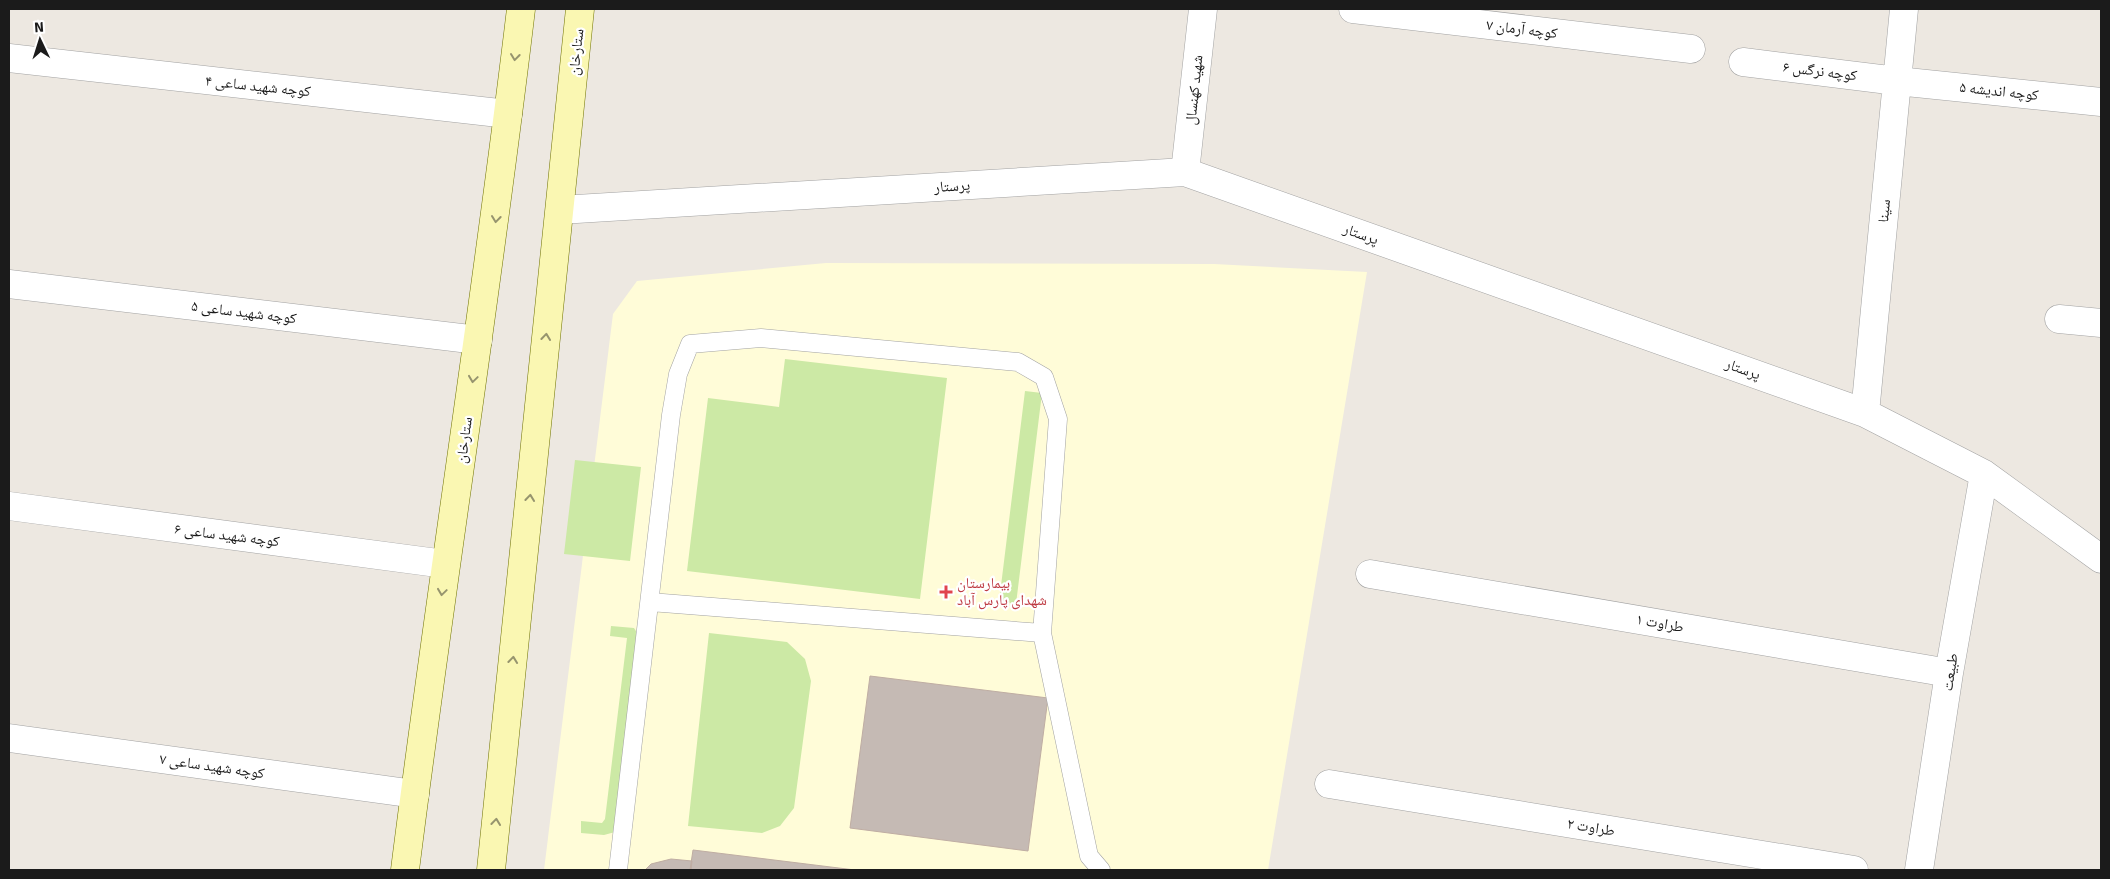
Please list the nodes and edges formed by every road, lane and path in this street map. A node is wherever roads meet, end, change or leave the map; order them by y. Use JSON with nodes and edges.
{"nodes":[{"id":1,"x":521,"y":9,"type":"edge"},
{"id":2,"x":580,"y":9,"type":"edge"},
{"id":3,"x":1203,"y":9,"type":"edge"},
{"id":4,"x":1353,"y":9,"type":"edge"},
{"id":5,"x":1904,"y":9,"type":"edge"},
{"id":6,"x":1691,"y":49,"type":"dead end"},
{"id":7,"x":9,"y":58,"type":"edge"},
{"id":8,"x":1743,"y":62,"type":"dead end"},
{"id":9,"x":1897,"y":81,"type":"junction"},
{"id":10,"x":2101,"y":102,"type":"edge"},
{"id":11,"x":508,"y":114,"type":"junction"},
{"id":12,"x":1186,"y":172,"type":"junction"},
{"id":13,"x":560,"y":210,"type":"junction"},
{"id":14,"x":9,"y":284,"type":"edge"},
{"id":15,"x":2059,"y":319,"type":"dead end"},
{"id":16,"x":2101,"y":323,"type":"edge"},
{"id":17,"x":478,"y":340,"type":"junction"},
{"id":18,"x":1865,"y":413,"type":"junction"},
{"id":19,"x":1984,"y":474,"type":"junction"},
{"id":20,"x":9,"y":506,"type":"edge"},
{"id":21,"x":2101,"y":559,"type":"edge"},
{"id":22,"x":445,"y":564,"type":"junction"},
{"id":23,"x":1370,"y":574,"type":"dead end"},
{"id":24,"x":650,"y":602,"type":"junction"},
{"id":25,"x":1042,"y":634,"type":"junction"},
{"id":26,"x":1949,"y":673,"type":"junction"},
{"id":27,"x":9,"y":738,"type":"edge"},
{"id":28,"x":1329,"y":784,"type":"dead end"},
{"id":29,"x":414,"y":794,"type":"junction"},
{"id":30,"x":405,"y":870,"type":"edge"},
{"id":31,"x":491,"y":870,"type":"edge"},
{"id":32,"x":618,"y":870,"type":"edge"},
{"id":33,"x":1101,"y":870,"type":"edge"},
{"id":34,"x":1854,"y":870,"type":"edge"},
{"id":35,"x":1919,"y":870,"type":"edge"}],
"edges":[{"from":1,"to":11,"type":"main road","name":"ستارخان","one_way":true},
{"from":2,"to":13,"type":"main road","name":"ستارخان"},
{"from":3,"to":12,"type":"street","name":"شهید کهنسال"},
{"from":4,"to":6,"type":"street","name":"کوچه آرمان ۷"},
{"from":5,"to":9,"type":"street","name":"سینا"},
{"from":7,"to":11,"type":"street","name":"کوچه شهید ساعی ۴"},
{"from":8,"to":9,"type":"street","name":"کوچه نرگس ۶"},
{"from":9,"to":10,"type":"street","name":"کوچه اندیشه ۵"},
{"from":9,"to":18,"type":"street","name":"سینا"},
{"from":11,"to":17,"type":"main road","name":"ستارخان","one_way":true},
{"from":12,"to":13,"type":"street","name":"پرستار"},
{"from":12,"to":18,"type":"street","name":"پرستار"},
{"from":31,"to":13,"type":"main road","name":"ستارخان","one_way":true},
{"from":14,"to":17,"type":"street","name":"کوچه شهید ساعی ۵"},
{"from":15,"to":16,"type":"street"},
{"from":17,"to":22,"type":"main road","name":"ستارخان","one_way":true},
{"from":18,"to":19,"type":"street","name":"پرستار"},
{"from":19,"to":21,"type":"street","name":"پرستار"},
{"from":19,"to":26,"type":"street","name":"طبیعت"},
{"from":20,"to":22,"type":"street","name":"کوچه شهید ساعی ۶"},
{"from":22,"to":29,"type":"main road","name":"ستارخان","one_way":true},
{"from":23,"to":26,"type":"street","name":"طراوت ۱"},
{"from":24,"to":25,"type":"lane"},
{"from":24,"to":25,"type":"lane"},
{"from":24,"to":32,"type":"lane"},
{"from":25,"to":33,"type":"lane"},
{"from":26,"to":35,"type":"street","name":"طبیعت"},
{"from":27,"to":29,"type":"street","name":"کوچه شهید ساعی ۷"},
{"from":28,"to":34,"type":"street","name":"طراوت ۲"},
{"from":29,"to":30,"type":"main road","name":"ستارخان"}]}
